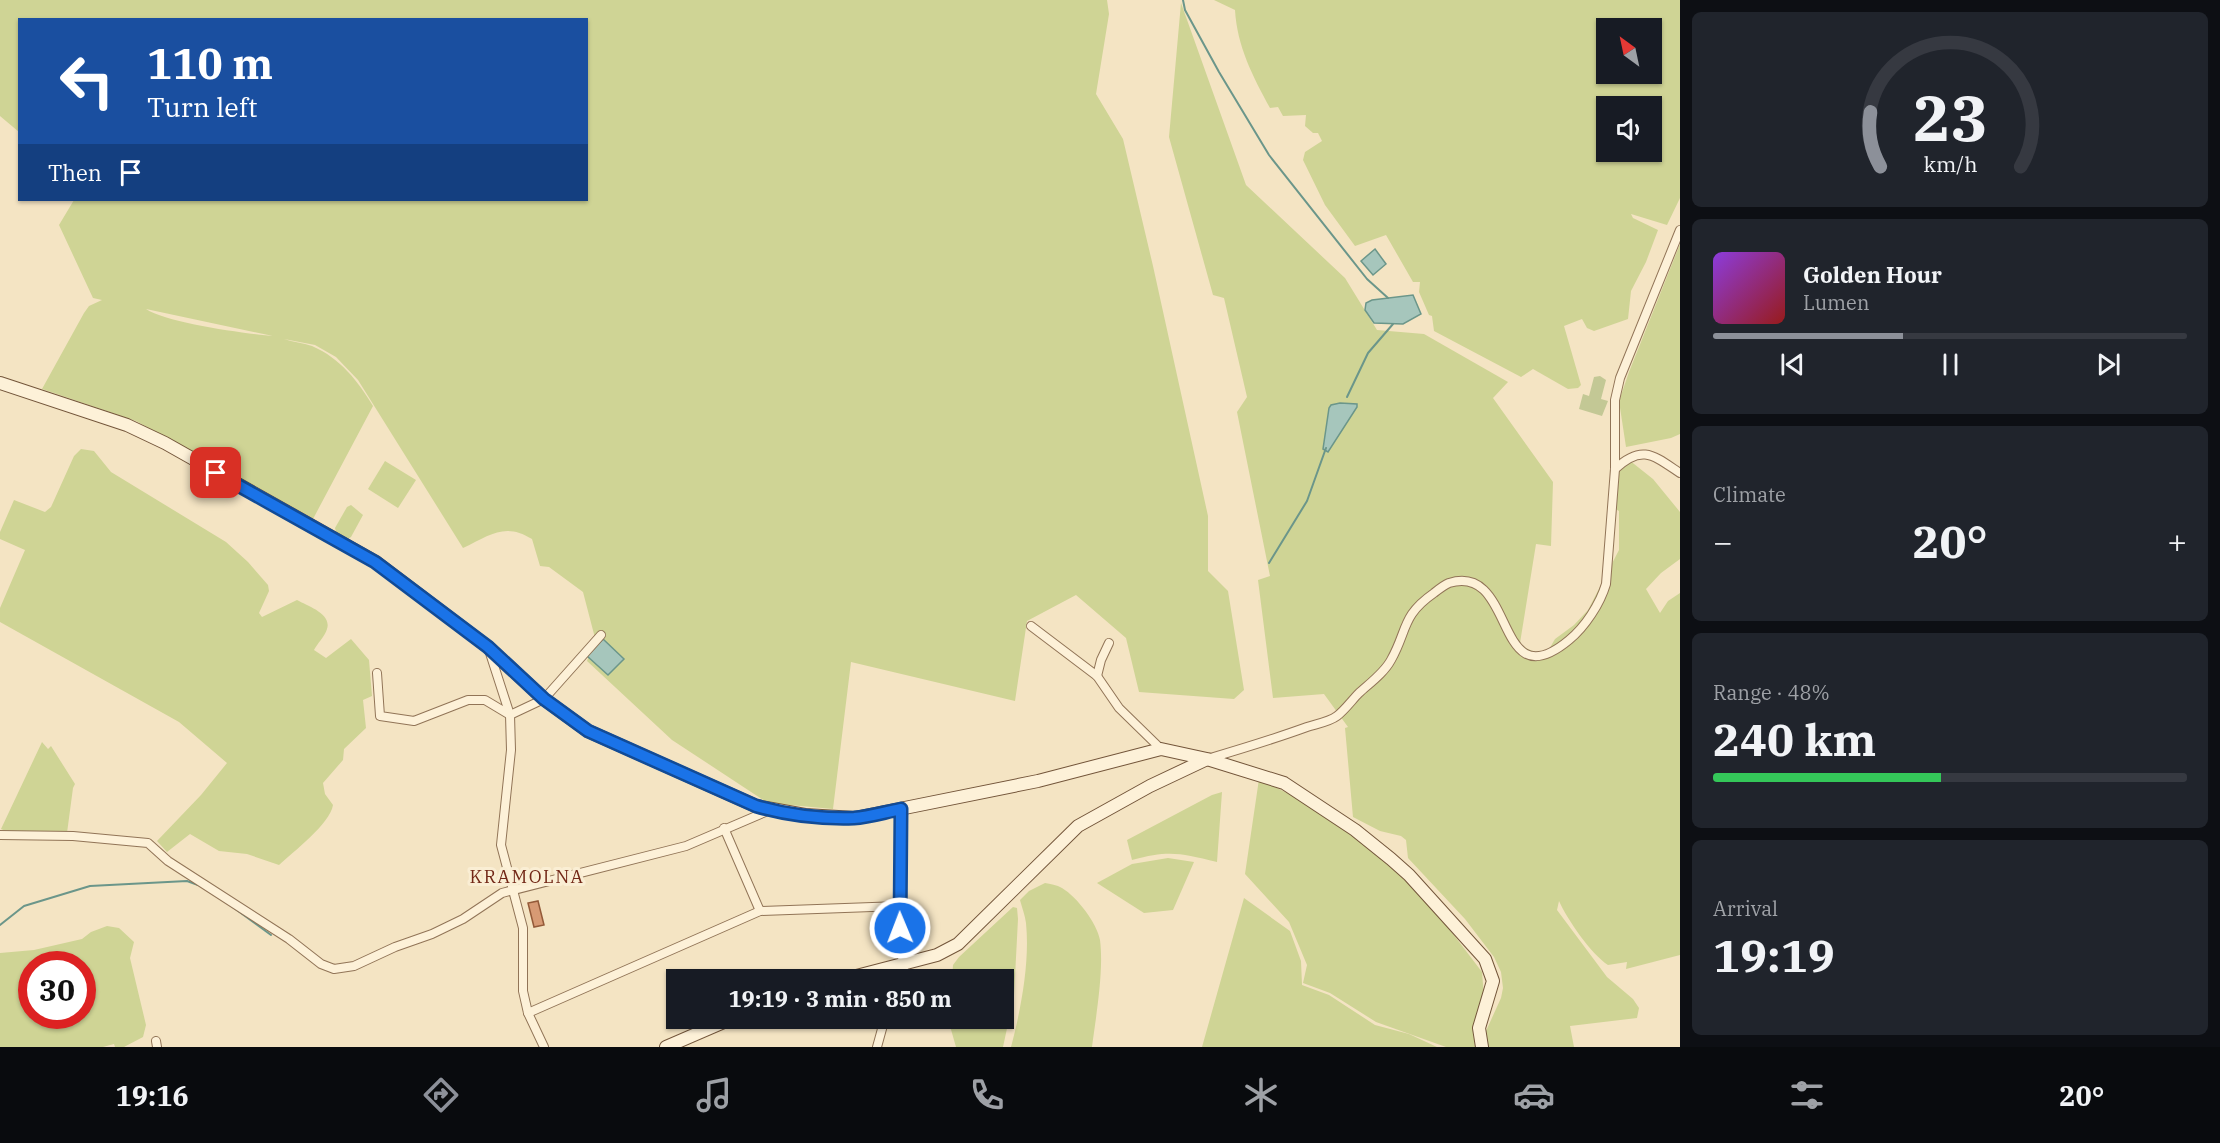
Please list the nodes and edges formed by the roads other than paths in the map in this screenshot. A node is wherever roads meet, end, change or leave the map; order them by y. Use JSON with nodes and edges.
{"nodes":[{"id":1,"x":1680,"y":230,"type":"edge"},
{"id":2,"x":0,"y":383,"type":"edge"},
{"id":3,"x":1615,"y":469,"type":"junction"},
{"id":4,"x":1680,"y":473,"type":"edge"},
{"id":5,"x":1031,"y":626,"type":"dead end"},
{"id":6,"x":601,"y":634,"type":"dead end"},
{"id":7,"x":1109,"y":643,"type":"dead end"},
{"id":8,"x":488,"y":647,"type":"junction"},
{"id":9,"x":377,"y":673,"type":"dead end"},
{"id":10,"x":1097,"y":676,"type":"junction"},
{"id":11,"x":544,"y":699,"type":"junction"},
{"id":12,"x":510,"y":715,"type":"junction"},
{"id":13,"x":1161,"y":749,"type":"junction"},
{"id":14,"x":1207,"y":759,"type":"junction"},
{"id":15,"x":901,"y":809,"type":"junction"},
{"id":16,"x":770,"y":810,"type":"junction"},
{"id":17,"x":724,"y":828,"type":"junction"},
{"id":18,"x":0,"y":836,"type":"edge"},
{"id":19,"x":511,"y":890,"type":"junction"},
{"id":20,"x":900,"y":906,"type":"junction"},
{"id":21,"x":760,"y":911,"type":"junction"},
{"id":22,"x":902,"y":964,"type":"junction"},
{"id":23,"x":883,"y":969,"type":"edge"},
{"id":24,"x":904,"y":969,"type":"edge"},
{"id":25,"x":528,"y":1013,"type":"junction"},
{"id":26,"x":708,"y":1029,"type":"edge"},
{"id":27,"x":882,"y":1029,"type":"edge"},
{"id":28,"x":544,"y":1047,"type":"edge"},
{"id":29,"x":666,"y":1047,"type":"edge"},
{"id":30,"x":877,"y":1047,"type":"edge"},
{"id":31,"x":1482,"y":1047,"type":"edge"}],
"edges":[{"from":1,"to":3,"type":"street"},
{"from":2,"to":8,"type":"street"},
{"from":3,"to":4,"type":"street"},
{"from":3,"to":14,"type":"street"},
{"from":5,"to":10,"type":"street"},
{"from":6,"to":11,"type":"street"},
{"from":7,"to":10,"type":"street"},
{"from":8,"to":11,"type":"street"},
{"from":8,"to":12,"type":"street"},
{"from":9,"to":12,"type":"street"},
{"from":10,"to":13,"type":"street"},
{"from":11,"to":12,"type":"street"},
{"from":11,"to":16,"type":"street"},
{"from":12,"to":19,"type":"street"},
{"from":13,"to":14,"type":"street"},
{"from":13,"to":15,"type":"street"},
{"from":14,"to":22,"type":"street"},
{"from":14,"to":31,"type":"street"},
{"from":15,"to":16,"type":"street"},
{"from":15,"to":20,"type":"street"},
{"from":16,"to":17,"type":"street"},
{"from":17,"to":19,"type":"street"},
{"from":17,"to":21,"type":"street"},
{"from":18,"to":19,"type":"street"},
{"from":19,"to":25,"type":"street"},
{"from":20,"to":21,"type":"street"},
{"from":20,"to":22,"type":"street"},
{"from":21,"to":25,"type":"street"},
{"from":22,"to":23,"type":"street"},
{"from":22,"to":24,"type":"street"},
{"from":25,"to":28,"type":"street"},
{"from":26,"to":29,"type":"street"},
{"from":27,"to":30,"type":"street"}]}
